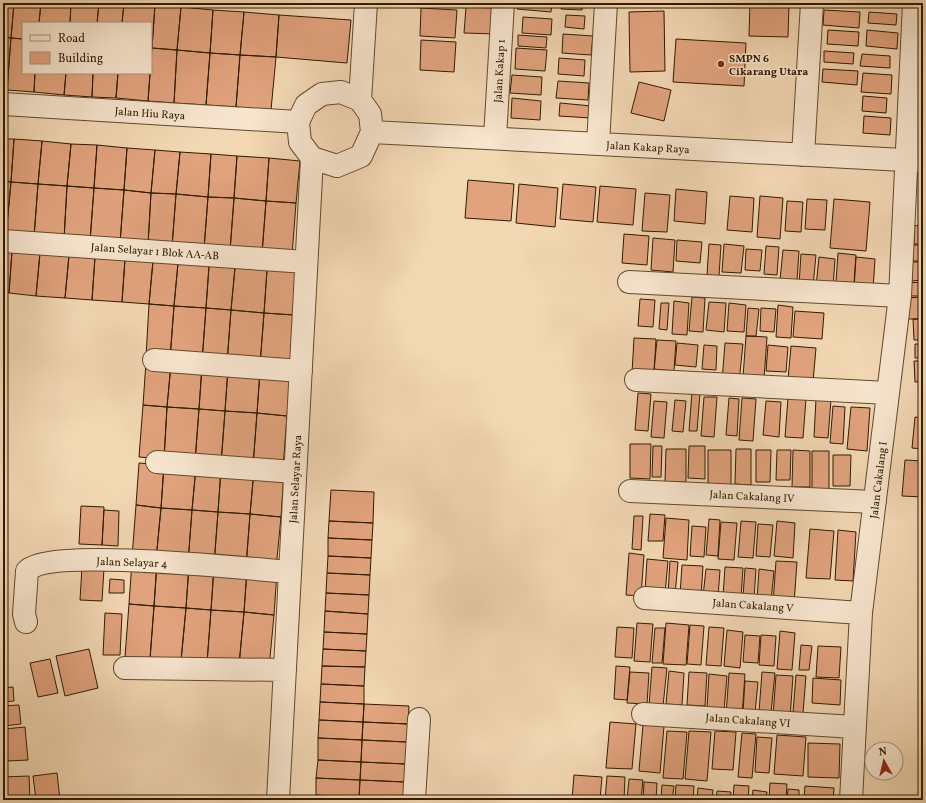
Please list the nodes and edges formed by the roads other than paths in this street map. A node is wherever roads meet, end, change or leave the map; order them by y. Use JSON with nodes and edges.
{"nodes":[{"id":1,"x":360,"y":3,"type":"edge"},
{"id":2,"x":503,"y":3,"type":"edge"},
{"id":3,"x":606,"y":3,"type":"edge"},
{"id":4,"x":812,"y":3,"type":"edge"},
{"id":5,"x":914,"y":3,"type":"edge"},
{"id":6,"x":360,"y":100,"type":"junction"},
{"id":7,"x":3,"y":104,"type":"edge"},
{"id":8,"x":298,"y":122,"type":"junction"},
{"id":9,"x":372,"y":132,"type":"junction"},
{"id":10,"x":495,"y":138,"type":"junction"},
{"id":11,"x":598,"y":144,"type":"junction"},
{"id":12,"x":803,"y":155,"type":"junction"},
{"id":13,"x":312,"y":158,"type":"junction"},
{"id":14,"x":915,"y":160,"type":"edge"},
{"id":15,"x":3,"y":241,"type":"edge"},
{"id":16,"x":306,"y":262,"type":"junction"},
{"id":17,"x":629,"y":282,"type":"dead end"},
{"id":18,"x":900,"y":296,"type":"junction"},
{"id":19,"x":154,"y":360,"type":"dead end"},
{"id":20,"x":301,"y":371,"type":"junction"},
{"id":21,"x":636,"y":380,"type":"dead end"},
{"id":22,"x":888,"y":393,"type":"junction"},
{"id":23,"x":157,"y":462,"type":"dead end"},
{"id":24,"x":295,"y":472,"type":"junction"},
{"id":25,"x":630,"y":491,"type":"dead end"},
{"id":26,"x":875,"y":502,"type":"junction"},
{"id":27,"x":290,"y":572,"type":"junction"},
{"id":28,"x":645,"y":598,"type":"dead end"},
{"id":29,"x":861,"y":613,"type":"junction"},
{"id":30,"x":26,"y":622,"type":"dead end"},
{"id":31,"x":125,"y":668,"type":"dead end"},
{"id":32,"x":285,"y":670,"type":"junction"},
{"id":33,"x":643,"y":714,"type":"dead end"},
{"id":34,"x":419,"y":719,"type":"dead end"},
{"id":35,"x":854,"y":727,"type":"junction"},
{"id":36,"x":278,"y":800,"type":"edge"},
{"id":37,"x":414,"y":800,"type":"edge"},
{"id":38,"x":851,"y":800,"type":"edge"}],
"edges":[{"from":1,"to":6,"type":"street"},
{"from":2,"to":10,"type":"street","name":"Jalan Kakap 1"},
{"from":3,"to":11,"type":"street"},
{"from":4,"to":12,"type":"street"},
{"from":5,"to":14,"type":"street","name":"Jalan Cakalang I"},
{"from":6,"to":8,"type":"street"},
{"from":6,"to":9,"type":"street"},
{"from":7,"to":8,"type":"street","name":"Jalan Hiu Raya"},
{"from":8,"to":13,"type":"street"},
{"from":9,"to":10,"type":"street","name":"Jalan Kakap Raya"},
{"from":9,"to":13,"type":"street"},
{"from":10,"to":11,"type":"street","name":"Jalan Kakap Raya"},
{"from":11,"to":12,"type":"street","name":"Jalan Kakap Raya"},
{"from":12,"to":14,"type":"street","name":"Jalan Kakap Raya"},
{"from":13,"to":16,"type":"street","name":"Jalan Selayar Raya"},
{"from":14,"to":18,"type":"street","name":"Jalan Cakalang I"},
{"from":15,"to":16,"type":"street","name":"Jalan Selayar 1 Blok AA-AB"},
{"from":16,"to":20,"type":"street","name":"Jalan Selayar Raya"},
{"from":17,"to":18,"type":"street"},
{"from":18,"to":22,"type":"street","name":"Jalan Cakalang I"},
{"from":19,"to":20,"type":"street"},
{"from":20,"to":24,"type":"street","name":"Jalan Selayar Raya"},
{"from":21,"to":22,"type":"street"},
{"from":22,"to":26,"type":"street","name":"Jalan Cakalang I"},
{"from":23,"to":24,"type":"street"},
{"from":24,"to":27,"type":"street","name":"Jalan Selayar Raya"},
{"from":25,"to":26,"type":"street","name":"Jalan Cakalang IV"},
{"from":26,"to":29,"type":"street","name":"Jalan Cakalang I"},
{"from":27,"to":30,"type":"street","name":"Jalan Selayar 4"},
{"from":27,"to":32,"type":"street","name":"Jalan Selayar Raya"},
{"from":28,"to":29,"type":"street","name":"Jalan Cakalang V"},
{"from":29,"to":35,"type":"street","name":"Jalan Cakalang I"},
{"from":31,"to":32,"type":"street"},
{"from":32,"to":36,"type":"street","name":"Jalan Selayar Raya"},
{"from":33,"to":35,"type":"street","name":"Jalan Cakalang VI"},
{"from":34,"to":37,"type":"street"},
{"from":35,"to":38,"type":"street","name":"Jalan Cakalang I"}]}
